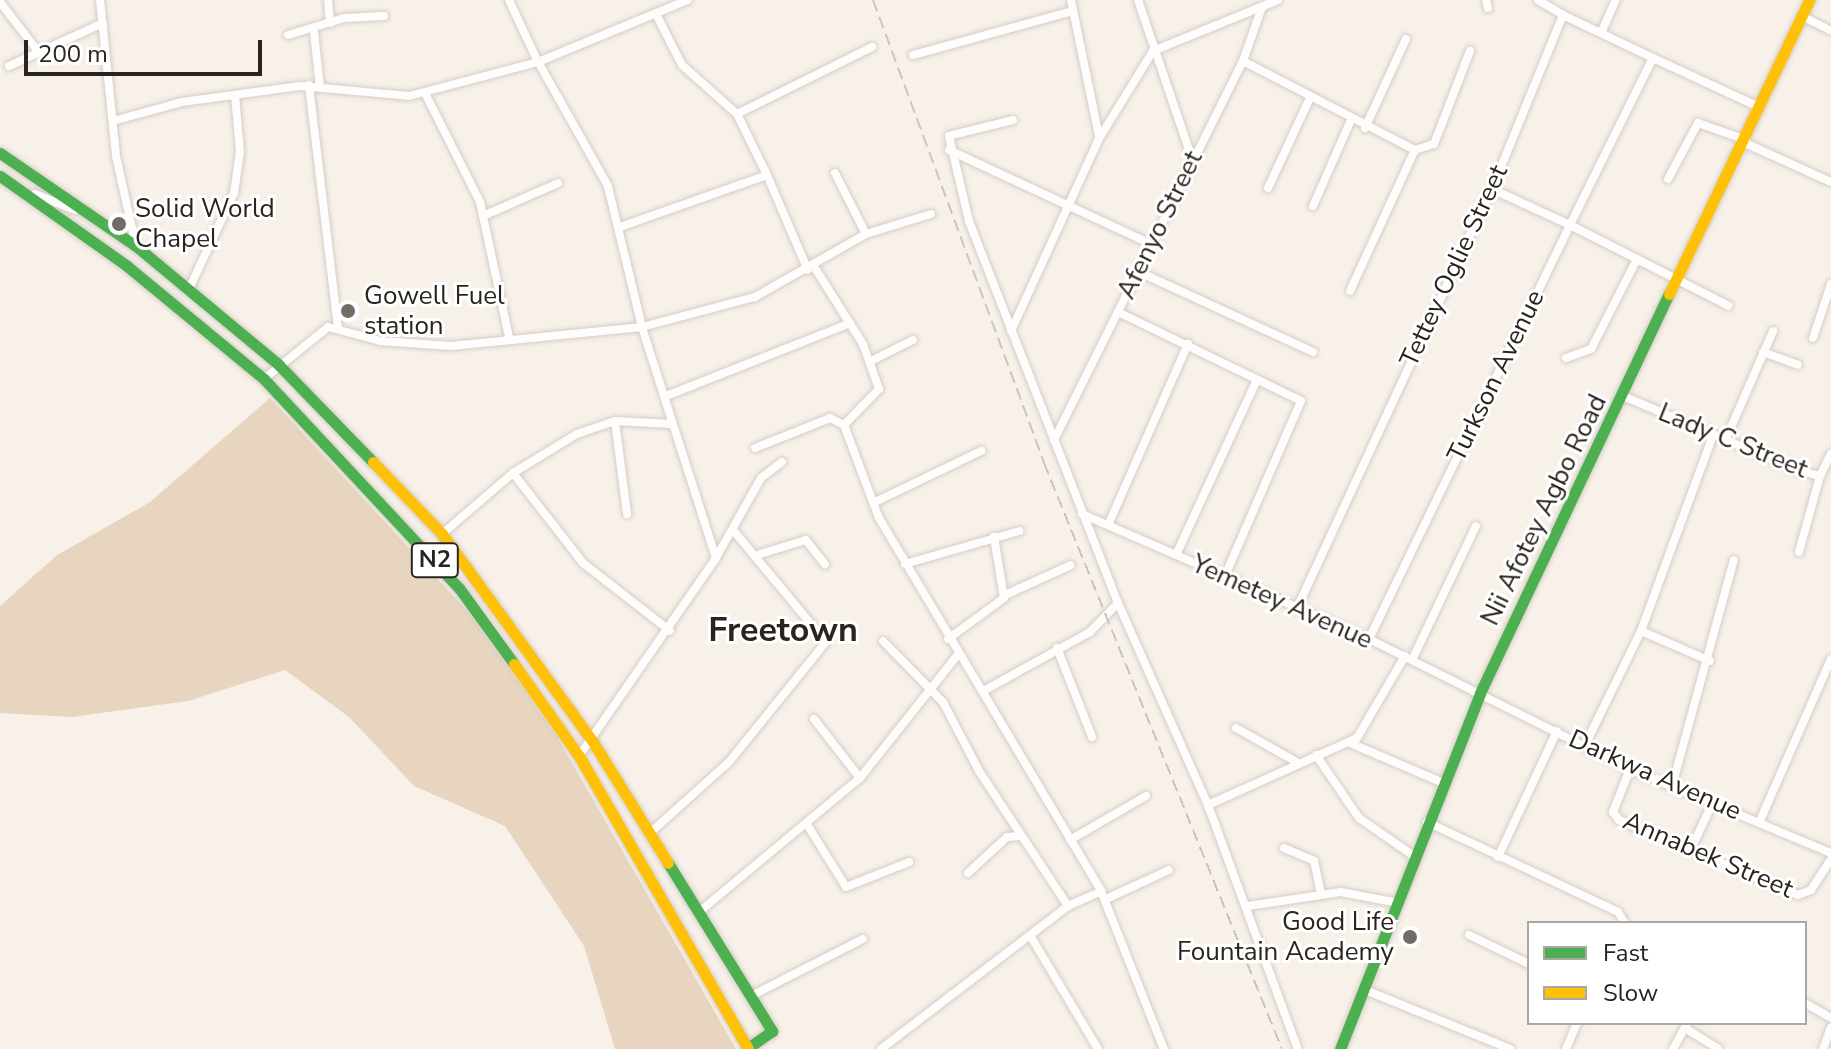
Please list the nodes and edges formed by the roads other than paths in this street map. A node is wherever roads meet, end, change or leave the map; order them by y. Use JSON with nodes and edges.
{"nodes":[{"id":1,"x":100,"y":0,"type":"edge"},
{"id":2,"x":328,"y":0,"type":"edge"},
{"id":3,"x":509,"y":0,"type":"edge"},
{"id":4,"x":688,"y":0,"type":"edge"},
{"id":5,"x":1071,"y":0,"type":"edge"},
{"id":6,"x":1138,"y":0,"type":"edge"},
{"id":7,"x":1278,"y":0,"type":"edge"},
{"id":8,"x":1538,"y":0,"type":"edge"},
{"id":9,"x":1616,"y":0,"type":"edge"},
{"id":10,"x":1809,"y":0,"type":"edge"},
{"id":11,"x":0,"y":2,"type":"edge"},
{"id":12,"x":667,"y":4,"type":"edge"},
{"id":13,"x":1262,"y":7,"type":"junction"},
{"id":14,"x":1073,"y":11,"type":"junction"},
{"id":15,"x":656,"y":14,"type":"junction"},
{"id":16,"x":1563,"y":15,"type":"junction"},
{"id":17,"x":384,"y":16,"type":"dead end"},
{"id":18,"x":1802,"y":16,"type":"junction"},
{"id":19,"x":103,"y":23,"type":"junction"},
{"id":20,"x":330,"y":23,"type":"junction"},
{"id":21,"x":1831,"y":31,"type":"edge"},
{"id":22,"x":314,"y":32,"type":"junction"},
{"id":23,"x":1601,"y":33,"type":"junction"},
{"id":24,"x":288,"y":35,"type":"dead end"},
{"id":25,"x":1406,"y":39,"type":"dead end"},
{"id":26,"x":872,"y":47,"type":"dead end"},
{"id":27,"x":37,"y":50,"type":"junction"},
{"id":28,"x":1153,"y":51,"type":"junction"},
{"id":29,"x":1470,"y":51,"type":"dead end"},
{"id":30,"x":913,"y":55,"type":"dead end"},
{"id":31,"x":1653,"y":58,"type":"junction"},
{"id":32,"x":1243,"y":61,"type":"junction"},
{"id":33,"x":538,"y":62,"type":"junction"},
{"id":34,"x":9,"y":66,"type":"dead end"},
{"id":35,"x":309,"y":85,"type":"junction"},
{"id":36,"x":320,"y":87,"type":"junction"},
{"id":37,"x":425,"y":93,"type":"junction"},
{"id":38,"x":235,"y":95,"type":"junction"},
{"id":39,"x":1310,"y":98,"type":"junction"},
{"id":40,"x":1759,"y":107,"type":"junction"},
{"id":41,"x":737,"y":114,"type":"junction"},
{"id":42,"x":1013,"y":120,"type":"dead end"},
{"id":43,"x":113,"y":121,"type":"junction"},
{"id":44,"x":1350,"y":122,"type":"junction"},
{"id":45,"x":1365,"y":128,"type":"junction"},
{"id":46,"x":1100,"y":137,"type":"junction"},
{"id":47,"x":1746,"y":142,"type":"junction"},
{"id":48,"x":949,"y":150,"type":"junction"},
{"id":49,"x":1415,"y":150,"type":"junction"},
{"id":50,"x":0,"y":153,"type":"edge"},
{"id":51,"x":1192,"y":159,"type":"junction"},
{"id":52,"x":835,"y":173,"type":"dead end"},
{"id":53,"x":767,"y":175,"type":"junction"},
{"id":54,"x":1668,"y":179,"type":"dead end"},
{"id":55,"x":5,"y":180,"type":"edge"},
{"id":56,"x":1831,"y":182,"type":"edge"},
{"id":57,"x":558,"y":183,"type":"dead end"},
{"id":58,"x":1268,"y":188,"type":"dead end"},
{"id":59,"x":1492,"y":189,"type":"junction"},
{"id":60,"x":1068,"y":204,"type":"junction"},
{"id":61,"x":1313,"y":206,"type":"dead end"},
{"id":62,"x":75,"y":210,"type":"junction"},
{"id":63,"x":931,"y":214,"type":"dead end"},
{"id":64,"x":483,"y":216,"type":"junction"},
{"id":65,"x":1570,"y":225,"type":"junction"},
{"id":66,"x":620,"y":227,"type":"junction"},
{"id":67,"x":866,"y":234,"type":"junction"},
{"id":68,"x":1151,"y":244,"type":"junction"},
{"id":69,"x":136,"y":246,"type":"junction"},
{"id":70,"x":1637,"y":259,"type":"junction"},
{"id":71,"x":811,"y":268,"type":"junction"},
{"id":72,"x":1137,"y":271,"type":"junction"},
{"id":73,"x":1679,"y":282,"type":"junction"},
{"id":74,"x":1831,"y":284,"type":"edge"},
{"id":75,"x":189,"y":289,"type":"junction"},
{"id":76,"x":1350,"y":291,"type":"dead end"},
{"id":77,"x":1729,"y":306,"type":"dead end"},
{"id":78,"x":1118,"y":312,"type":"junction"},
{"id":79,"x":850,"y":323,"type":"junction"},
{"id":80,"x":642,"y":327,"type":"junction"},
{"id":81,"x":338,"y":328,"type":"junction"},
{"id":82,"x":1773,"y":331,"type":"dead end"},
{"id":83,"x":1011,"y":332,"type":"junction"},
{"id":84,"x":509,"y":337,"type":"junction"},
{"id":85,"x":1813,"y":338,"type":"dead end"},
{"id":86,"x":913,"y":340,"type":"dead end"},
{"id":87,"x":1188,"y":344,"type":"junction"},
{"id":88,"x":1313,"y":352,"type":"dead end"},
{"id":89,"x":1763,"y":352,"type":"junction"},
{"id":90,"x":1566,"y":358,"type":"dead end"},
{"id":91,"x":871,"y":361,"type":"junction"},
{"id":92,"x":278,"y":364,"type":"junction"},
{"id":93,"x":1798,"y":365,"type":"dead end"},
{"id":94,"x":264,"y":379,"type":"junction"},
{"id":95,"x":1257,"y":380,"type":"junction"},
{"id":96,"x":666,"y":396,"type":"junction"},
{"id":97,"x":1623,"y":396,"type":"junction"},
{"id":98,"x":615,"y":421,"type":"junction"},
{"id":99,"x":672,"y":424,"type":"junction"},
{"id":100,"x":844,"y":425,"type":"junction"},
{"id":101,"x":1713,"y":435,"type":"junction"},
{"id":102,"x":1054,"y":440,"type":"junction"},
{"id":103,"x":1725,"y":441,"type":"junction"},
{"id":104,"x":755,"y":448,"type":"dead end"},
{"id":105,"x":981,"y":451,"type":"dead end"},
{"id":106,"x":1831,"y":453,"type":"edge"},
{"id":107,"x":782,"y":462,"type":"dead end"},
{"id":108,"x":513,"y":473,"type":"junction"},
{"id":109,"x":1820,"y":476,"type":"junction"},
{"id":110,"x":875,"y":502,"type":"junction"},
{"id":111,"x":627,"y":514,"type":"dead end"},
{"id":112,"x":1082,"y":514,"type":"junction"},
{"id":113,"x":1109,"y":523,"type":"junction"},
{"id":114,"x":1476,"y":526,"type":"dead end"},
{"id":115,"x":734,"y":531,"type":"junction"},
{"id":116,"x":1019,"y":531,"type":"dead end"},
{"id":117,"x":442,"y":534,"type":"junction"},
{"id":118,"x":994,"y":537,"type":"junction"},
{"id":119,"x":1799,"y":552,"type":"dead end"},
{"id":120,"x":760,"y":554,"type":"junction"},
{"id":121,"x":1176,"y":555,"type":"junction"},
{"id":122,"x":716,"y":558,"type":"junction"},
{"id":123,"x":1734,"y":560,"type":"dead end"},
{"id":124,"x":825,"y":564,"type":"dead end"},
{"id":125,"x":905,"y":564,"type":"junction"},
{"id":126,"x":1071,"y":565,"type":"dead end"},
{"id":127,"x":1224,"y":578,"type":"junction"},
{"id":128,"x":1005,"y":595,"type":"junction"},
{"id":129,"x":1118,"y":603,"type":"junction"},
{"id":130,"x":1298,"y":606,"type":"junction"},
{"id":131,"x":670,"y":631,"type":"junction"},
{"id":132,"x":1641,"y":631,"type":"junction"},
{"id":133,"x":948,"y":639,"type":"junction"},
{"id":134,"x":1369,"y":639,"type":"junction"},
{"id":135,"x":883,"y":641,"type":"dead end"},
{"id":136,"x":1057,"y":648,"type":"junction"},
{"id":137,"x":959,"y":653,"type":"junction"},
{"id":138,"x":1408,"y":658,"type":"junction"},
{"id":139,"x":1710,"y":661,"type":"junction"},
{"id":140,"x":1830,"y":663,"type":"edge"},
{"id":141,"x":930,"y":686,"type":"junction"},
{"id":142,"x":985,"y":690,"type":"junction"},
{"id":143,"x":1480,"y":693,"type":"junction"},
{"id":144,"x":814,"y":719,"type":"dead end"},
{"id":145,"x":1236,"y":728,"type":"dead end"},
{"id":146,"x":1557,"y":731,"type":"junction"},
{"id":147,"x":1092,"y":737,"type":"dead end"},
{"id":148,"x":593,"y":742,"type":"junction"},
{"id":149,"x":1350,"y":743,"type":"junction"},
{"id":150,"x":1585,"y":745,"type":"junction"},
{"id":151,"x":1316,"y":755,"type":"junction"},
{"id":152,"x":579,"y":756,"type":"junction"},
{"id":153,"x":1298,"y":763,"type":"junction"},
{"id":154,"x":1630,"y":769,"type":"junction"},
{"id":155,"x":860,"y":778,"type":"junction"},
{"id":156,"x":1441,"y":782,"type":"junction"},
{"id":157,"x":1672,"y":786,"type":"junction"},
{"id":158,"x":1146,"y":796,"type":"dead end"},
{"id":159,"x":1712,"y":804,"type":"junction"},
{"id":160,"x":1208,"y":805,"type":"junction"},
{"id":161,"x":1426,"y":822,"type":"junction"},
{"id":162,"x":1759,"y":823,"type":"junction"},
{"id":163,"x":808,"y":826,"type":"junction"},
{"id":164,"x":651,"y":832,"type":"junction"},
{"id":165,"x":1021,"y":836,"type":"junction"},
{"id":166,"x":1070,"y":840,"type":"junction"},
{"id":167,"x":1284,"y":848,"type":"dead end"},
{"id":168,"x":1691,"y":849,"type":"junction"},
{"id":169,"x":1411,"y":854,"type":"junction"},
{"id":170,"x":1831,"y":856,"type":"edge"},
{"id":171,"x":1498,"y":857,"type":"junction"},
{"id":172,"x":909,"y":862,"type":"dead end"},
{"id":173,"x":1169,"y":870,"type":"dead end"},
{"id":174,"x":968,"y":873,"type":"dead end"},
{"id":175,"x":1321,"y":894,"type":"junction"},
{"id":176,"x":1103,"y":895,"type":"junction"},
{"id":177,"x":1393,"y":902,"type":"junction"},
{"id":178,"x":1068,"y":906,"type":"junction"},
{"id":179,"x":1248,"y":906,"type":"junction"},
{"id":180,"x":699,"y":912,"type":"junction"},
{"id":181,"x":1624,"y":921,"type":"edge"},
{"id":182,"x":1469,"y":935,"type":"dead end"},
{"id":183,"x":1031,"y":937,"type":"junction"},
{"id":184,"x":863,"y":939,"type":"dead end"},
{"id":185,"x":1527,"y":963,"type":"edge"},
{"id":186,"x":1365,"y":990,"type":"junction"},
{"id":187,"x":749,"y":997,"type":"junction"},
{"id":188,"x":1807,"y":1004,"type":"edge"},
{"id":189,"x":1831,"y":1018,"type":"edge"},
{"id":190,"x":1576,"y":1025,"type":"edge"},
{"id":191,"x":1686,"y":1026,"type":"edge"},
{"id":192,"x":1831,"y":1027,"type":"edge"},
{"id":193,"x":748,"y":1049,"type":"edge"},
{"id":194,"x":881,"y":1049,"type":"edge"},
{"id":195,"x":1098,"y":1049,"type":"edge"},
{"id":196,"x":1164,"y":1049,"type":"edge"},
{"id":197,"x":1298,"y":1049,"type":"edge"},
{"id":198,"x":1340,"y":1049,"type":"edge"},
{"id":199,"x":1510,"y":1049,"type":"edge"},
{"id":200,"x":1566,"y":1049,"type":"edge"},
{"id":201,"x":1673,"y":1049,"type":"edge"},
{"id":202,"x":1718,"y":1049,"type":"edge"},
{"id":203,"x":1823,"y":1049,"type":"edge"}],
"edges":[{"from":1,"to":19,"type":"street"},
{"from":2,"to":20,"type":"street"},
{"from":3,"to":33,"type":"street"},
{"from":4,"to":12,"type":"street"},
{"from":5,"to":14,"type":"street"},
{"from":6,"to":28,"type":"street"},
{"from":7,"to":13,"type":"street"},
{"from":8,"to":16,"type":"street"},
{"from":9,"to":23,"type":"street"},
{"from":10,"to":18,"type":"main road","name":"Nii Afotey Agbo Road"},
{"from":11,"to":27,"type":"street"},
{"from":12,"to":15,"type":"street"},
{"from":13,"to":28,"type":"street"},
{"from":13,"to":32,"type":"street","name":"Afenyo Street"},
{"from":14,"to":30,"type":"street"},
{"from":14,"to":46,"type":"street"},
{"from":15,"to":33,"type":"street"},
{"from":15,"to":41,"type":"street"},
{"from":16,"to":23,"type":"street"},
{"from":16,"to":59,"type":"street","name":"Tettey Oglie Street"},
{"from":17,"to":20,"type":"street"},
{"from":18,"to":21,"type":"street"},
{"from":18,"to":40,"type":"main road","name":"Nii Afotey Agbo Road"},
{"from":19,"to":27,"type":"street"},
{"from":19,"to":43,"type":"street"},
{"from":20,"to":22,"type":"street"},
{"from":22,"to":24,"type":"street"},
{"from":22,"to":36,"type":"street"},
{"from":23,"to":31,"type":"street"},
{"from":25,"to":45,"type":"street"},
{"from":26,"to":41,"type":"street"},
{"from":27,"to":34,"type":"street"},
{"from":28,"to":46,"type":"street"},
{"from":28,"to":51,"type":"street"},
{"from":29,"to":49,"type":"street"},
{"from":31,"to":40,"type":"street"},
{"from":31,"to":65,"type":"street","name":"Turkson Avenue"},
{"from":32,"to":39,"type":"street"},
{"from":32,"to":51,"type":"street","name":"Afenyo Street"},
{"from":33,"to":37,"type":"street"},
{"from":33,"to":66,"type":"street"},
{"from":35,"to":36,"type":"street"},
{"from":35,"to":38,"type":"street"},
{"from":35,"to":81,"type":"street"},
{"from":36,"to":37,"type":"street"},
{"from":37,"to":64,"type":"street"},
{"from":38,"to":43,"type":"street"},
{"from":38,"to":75,"type":"street"},
{"from":39,"to":44,"type":"street"},
{"from":39,"to":58,"type":"street"},
{"from":40,"to":47,"type":"main road","name":"Nii Afotey Agbo Road"},
{"from":41,"to":53,"type":"street"},
{"from":42,"to":48,"type":"street"},
{"from":43,"to":69,"type":"street"},
{"from":44,"to":45,"type":"street"},
{"from":44,"to":61,"type":"street"},
{"from":45,"to":49,"type":"street"},
{"from":46,"to":60,"type":"street"},
{"from":47,"to":54,"type":"street"},
{"from":47,"to":56,"type":"street"},
{"from":47,"to":73,"type":"main road","name":"Nii Afotey Agbo Road"},
{"from":48,"to":60,"type":"street"},
{"from":48,"to":83,"type":"street"},
{"from":49,"to":76,"type":"street"},
{"from":50,"to":62,"type":"main road"},
{"from":51,"to":68,"type":"street","name":"Afenyo Street"},
{"from":52,"to":67,"type":"street"},
{"from":53,"to":66,"type":"street"},
{"from":53,"to":71,"type":"street"},
{"from":55,"to":62,"type":"street"},
{"from":55,"to":94,"type":"main road","number":"N2"},
{"from":57,"to":64,"type":"street"},
{"from":59,"to":65,"type":"street"},
{"from":59,"to":130,"type":"street","name":"Tettey Oglie Street"},
{"from":60,"to":68,"type":"street"},
{"from":60,"to":83,"type":"street"},
{"from":62,"to":69,"type":"main road"},
{"from":63,"to":67,"type":"street"},
{"from":64,"to":84,"type":"street"},
{"from":65,"to":70,"type":"street"},
{"from":65,"to":134,"type":"street","name":"Turkson Avenue"},
{"from":66,"to":80,"type":"street"},
{"from":67,"to":71,"type":"street"},
{"from":68,"to":72,"type":"street","name":"Afenyo Street"},
{"from":69,"to":75,"type":"main road"},
{"from":70,"to":73,"type":"street"},
{"from":70,"to":90,"type":"street"},
{"from":71,"to":79,"type":"street"},
{"from":71,"to":80,"type":"street"},
{"from":72,"to":78,"type":"street","name":"Afenyo Street"},
{"from":72,"to":88,"type":"street"},
{"from":73,"to":77,"type":"street"},
{"from":73,"to":97,"type":"main road","name":"Nii Afotey Agbo Road"},
{"from":74,"to":85,"type":"street"},
{"from":75,"to":92,"type":"main road"},
{"from":78,"to":87,"type":"street"},
{"from":78,"to":102,"type":"street","name":"Afenyo Street"},
{"from":79,"to":91,"type":"street"},
{"from":79,"to":96,"type":"street"},
{"from":80,"to":84,"type":"street"},
{"from":80,"to":96,"type":"street"},
{"from":81,"to":84,"type":"street"},
{"from":81,"to":92,"type":"street"},
{"from":82,"to":89,"type":"street"},
{"from":83,"to":102,"type":"street"},
{"from":86,"to":91,"type":"street"},
{"from":87,"to":95,"type":"street"},
{"from":87,"to":113,"type":"street"},
{"from":89,"to":93,"type":"street"},
{"from":89,"to":103,"type":"street"},
{"from":91,"to":100,"type":"street"},
{"from":92,"to":94,"type":"street"},
{"from":92,"to":117,"type":"main road"},
{"from":94,"to":152,"type":"main road","number":"N2"},
{"from":95,"to":121,"type":"street"},
{"from":95,"to":127,"type":"street"},
{"from":96,"to":99,"type":"street"},
{"from":97,"to":101,"type":"street","name":"Lady C Street"},
{"from":97,"to":143,"type":"main road","name":"Nii Afotey Agbo Road"},
{"from":98,"to":99,"type":"street"},
{"from":98,"to":108,"type":"street"},
{"from":98,"to":111,"type":"street"},
{"from":99,"to":122,"type":"street"},
{"from":100,"to":104,"type":"street"},
{"from":100,"to":110,"type":"street"},
{"from":101,"to":103,"type":"street","name":"Lady C Street"},
{"from":101,"to":132,"type":"street"},
{"from":102,"to":112,"type":"street"},
{"from":103,"to":109,"type":"street","name":"Lady C Street"},
{"from":105,"to":110,"type":"street"},
{"from":106,"to":109,"type":"street","name":"Lady C Street"},
{"from":107,"to":115,"type":"street"},
{"from":108,"to":117,"type":"street"},
{"from":108,"to":131,"type":"street"},
{"from":109,"to":119,"type":"street"},
{"from":110,"to":125,"type":"street"},
{"from":112,"to":113,"type":"street","name":"Yemetey Avenue"},
{"from":112,"to":129,"type":"street"},
{"from":113,"to":121,"type":"street","name":"Yemetey Avenue"},
{"from":114,"to":138,"type":"street"},
{"from":115,"to":120,"type":"street"},
{"from":115,"to":122,"type":"street"},
{"from":116,"to":118,"type":"street"},
{"from":117,"to":148,"type":"main road"},
{"from":118,"to":125,"type":"street"},
{"from":118,"to":128,"type":"street"},
{"from":120,"to":124,"type":"street"},
{"from":120,"to":164,"type":"street"},
{"from":121,"to":127,"type":"street","name":"Yemetey Avenue"},
{"from":122,"to":131,"type":"street"},
{"from":123,"to":139,"type":"street"},
{"from":125,"to":133,"type":"street"},
{"from":126,"to":128,"type":"street"},
{"from":127,"to":130,"type":"street","name":"Yemetey Avenue"},
{"from":128,"to":133,"type":"street"},
{"from":129,"to":136,"type":"street"},
{"from":129,"to":160,"type":"street"},
{"from":130,"to":134,"type":"street","name":"Yemetey Avenue"},
{"from":131,"to":148,"type":"street"},
{"from":132,"to":139,"type":"street"},
{"from":132,"to":150,"type":"street"},
{"from":133,"to":137,"type":"street"},
{"from":134,"to":138,"type":"street","name":"Yemetey Avenue"},
{"from":135,"to":141,"type":"street"},
{"from":136,"to":142,"type":"street"},
{"from":136,"to":147,"type":"street"},
{"from":137,"to":141,"type":"street"},
{"from":137,"to":142,"type":"street"},
{"from":138,"to":143,"type":"street","name":"Yemetey Avenue"},
{"from":138,"to":149,"type":"street"},
{"from":139,"to":157,"type":"street"},
{"from":140,"to":162,"type":"street"},
{"from":141,"to":155,"type":"street"},
{"from":141,"to":165,"type":"street"},
{"from":142,"to":166,"type":"street"},
{"from":143,"to":146,"type":"street","name":"Darkwa Avenue"},
{"from":143,"to":156,"type":"main road","name":"Nii Afotey Agbo Road"},
{"from":144,"to":155,"type":"street"},
{"from":145,"to":153,"type":"street"},
{"from":146,"to":150,"type":"street","name":"Darkwa Avenue"},
{"from":146,"to":171,"type":"street"},
{"from":148,"to":152,"type":"street"},
{"from":148,"to":164,"type":"main road"},
{"from":149,"to":151,"type":"street"},
{"from":149,"to":156,"type":"street"},
{"from":150,"to":154,"type":"street","name":"Darkwa Avenue"},
{"from":151,"to":153,"type":"street"},
{"from":151,"to":169,"type":"street"},
{"from":152,"to":193,"type":"main road","number":"N2"},
{"from":153,"to":160,"type":"street"},
{"from":154,"to":157,"type":"street","name":"Darkwa Avenue"},
{"from":154,"to":168,"type":"street","name":"Annabek Street"},
{"from":155,"to":163,"type":"street"},
{"from":156,"to":161,"type":"main road","name":"Nii Afotey Agbo Road"},
{"from":157,"to":159,"type":"street","name":"Darkwa Avenue"},
{"from":158,"to":166,"type":"street"},
{"from":159,"to":162,"type":"street","name":"Darkwa Avenue"},
{"from":159,"to":168,"type":"street"},
{"from":160,"to":179,"type":"street"},
{"from":161,"to":169,"type":"main road","name":"Nii Afotey Agbo Road"},
{"from":161,"to":171,"type":"street"},
{"from":162,"to":170,"type":"street","name":"Darkwa Avenue"},
{"from":163,"to":172,"type":"street"},
{"from":163,"to":180,"type":"street"},
{"from":164,"to":180,"type":"main road"},
{"from":165,"to":174,"type":"street"},
{"from":165,"to":178,"type":"street"},
{"from":166,"to":176,"type":"street"},
{"from":167,"to":175,"type":"street"},
{"from":168,"to":170,"type":"street","name":"Annabek Street"},
{"from":169,"to":177,"type":"main road","name":"Nii Afotey Agbo Road"},
{"from":171,"to":181,"type":"street"},
{"from":173,"to":176,"type":"street"},
{"from":175,"to":177,"type":"street"},
{"from":175,"to":179,"type":"street"},
{"from":176,"to":178,"type":"street"},
{"from":176,"to":196,"type":"street"},
{"from":177,"to":186,"type":"main road","name":"Nii Afotey Agbo Road"},
{"from":178,"to":183,"type":"street"},
{"from":179,"to":197,"type":"street"},
{"from":180,"to":187,"type":"main road"},
{"from":182,"to":185,"type":"street"},
{"from":183,"to":194,"type":"street"},
{"from":183,"to":195,"type":"street"},
{"from":184,"to":187,"type":"street"},
{"from":186,"to":198,"type":"main road","name":"Nii Afotey Agbo Road"},
{"from":186,"to":199,"type":"street"},
{"from":187,"to":193,"type":"main road"},
{"from":188,"to":189,"type":"street"},
{"from":190,"to":200,"type":"street"},
{"from":191,"to":201,"type":"street"},
{"from":191,"to":202,"type":"street"},
{"from":192,"to":203,"type":"street"}]}
